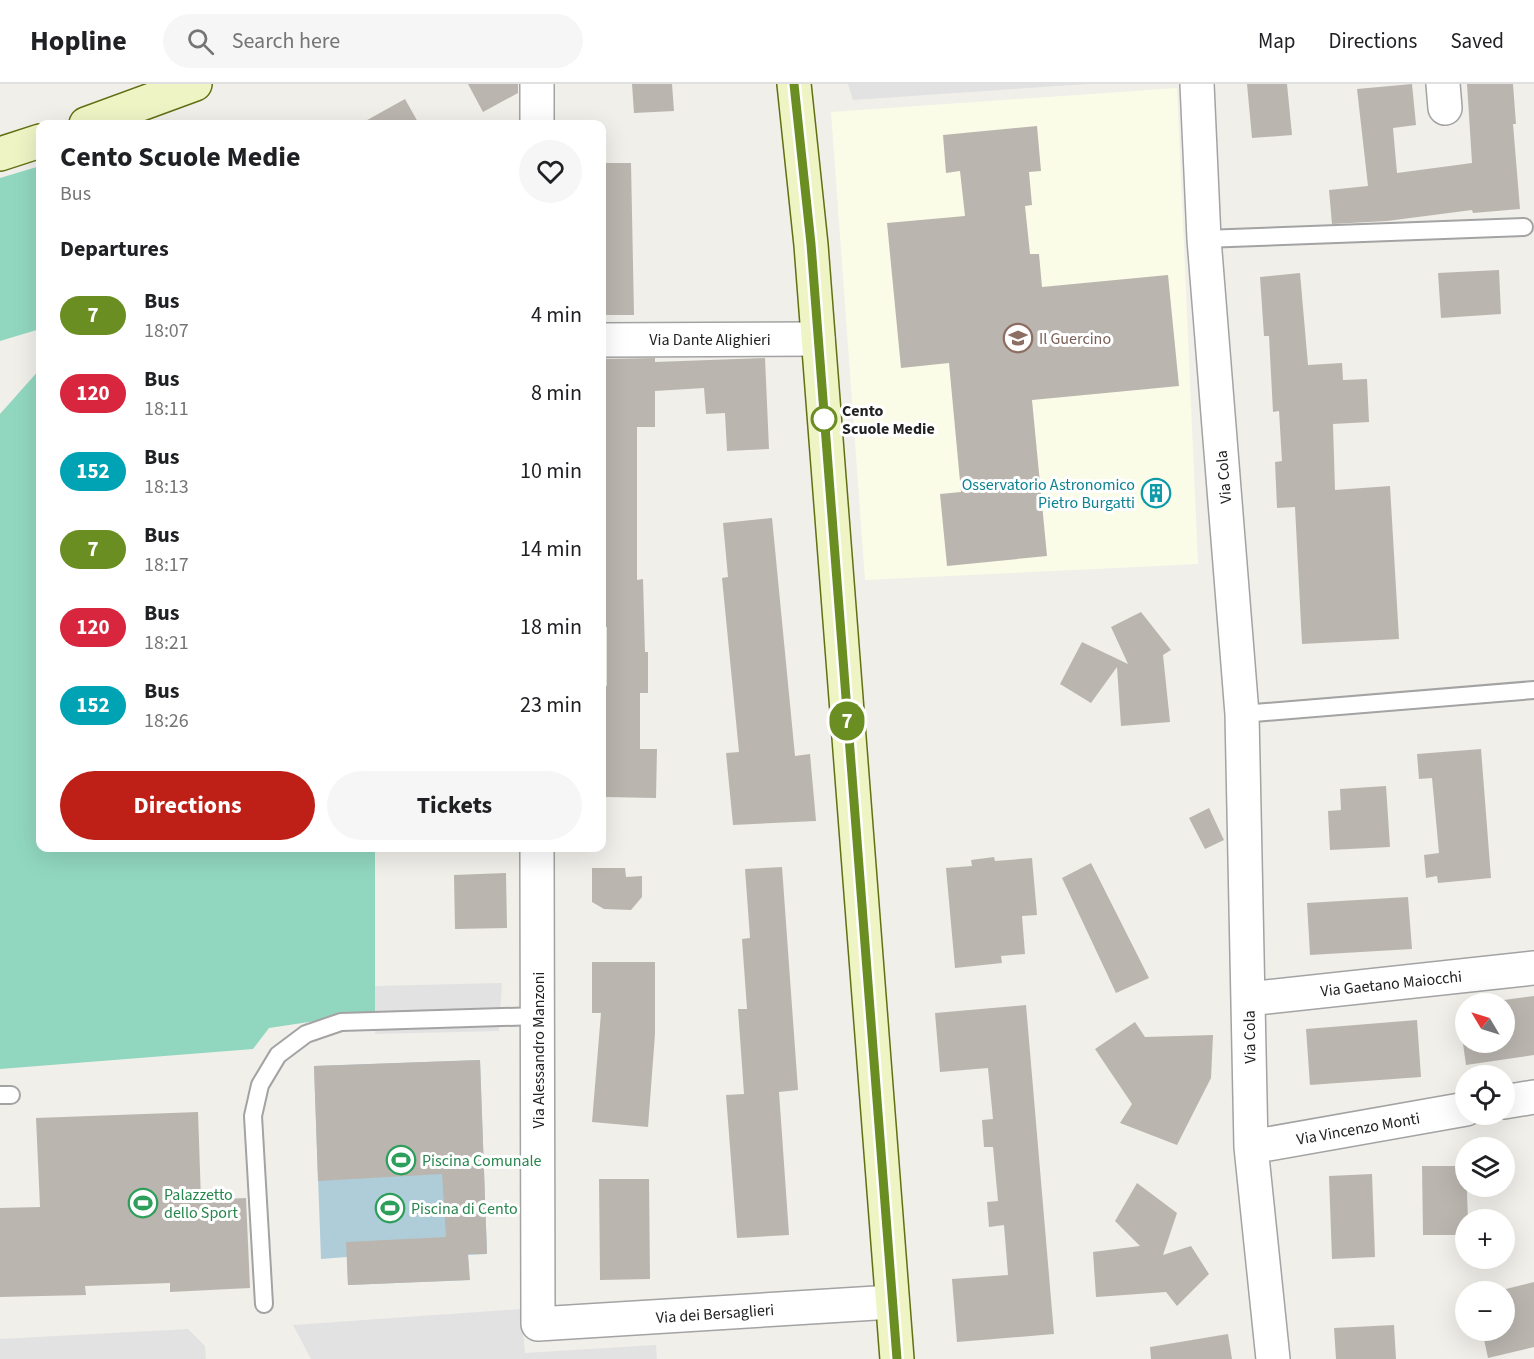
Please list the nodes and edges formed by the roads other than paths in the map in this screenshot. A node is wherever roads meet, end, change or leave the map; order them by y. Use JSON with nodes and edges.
{"nodes":[{"id":1,"x":195,"y":84,"type":"edge"},
{"id":2,"x":537,"y":84,"type":"edge"},
{"id":3,"x":794,"y":84,"type":"edge"},
{"id":4,"x":1197,"y":84,"type":"edge"},
{"id":5,"x":97,"y":120,"type":"edge"},
{"id":6,"x":537,"y":120,"type":"edge"},
{"id":7,"x":36,"y":142,"type":"edge"},
{"id":8,"x":0,"y":154,"type":"edge"},
{"id":9,"x":1524,"y":226,"type":"dead end"},
{"id":10,"x":1204,"y":239,"type":"junction"},
{"id":11,"x":818,"y":339,"type":"junction"},
{"id":12,"x":606,"y":340,"type":"edge"},
{"id":13,"x":1534,"y":690,"type":"edge"},
{"id":14,"x":1242,"y":714,"type":"junction"},
{"id":15,"x":537,"y":852,"type":"edge"},
{"id":16,"x":1534,"y":968,"type":"edge"},
{"id":17,"x":1248,"y":999,"type":"junction"},
{"id":18,"x":538,"y":1016,"type":"junction"},
{"id":19,"x":1534,"y":1097,"type":"edge"},
{"id":20,"x":1515,"y":1100,"type":"edge"},
{"id":21,"x":1455,"y":1111,"type":"edge"},
{"id":22,"x":1251,"y":1147,"type":"junction"},
{"id":23,"x":892,"y":1302,"type":"junction"},
{"id":24,"x":264,"y":1304,"type":"dead end"},
{"id":25,"x":538,"y":1324,"type":"joint"},
{"id":26,"x":897,"y":1359,"type":"edge"},
{"id":27,"x":1274,"y":1359,"type":"edge"}],
"edges":[{"from":1,"to":5,"type":"street"},
{"from":2,"to":6,"type":"street"},
{"from":3,"to":11,"type":"street"},
{"from":4,"to":10,"type":"street","name":"Via Cola"},
{"from":7,"to":8,"type":"street"},
{"from":9,"to":10,"type":"lane"},
{"from":10,"to":14,"type":"street","name":"Via Cola"},
{"from":11,"to":12,"type":"street","name":"Via Dante Alighieri"},
{"from":11,"to":23,"type":"street"},
{"from":13,"to":14,"type":"lane"},
{"from":14,"to":17,"type":"street","name":"Via Cola"},
{"from":15,"to":18,"type":"street","name":"Via Alessandro Manzoni"},
{"from":16,"to":17,"type":"street","name":"Via Gaetano Maiocchi"},
{"from":17,"to":22,"type":"street","name":"Via Cola"},
{"from":18,"to":24,"type":"lane"},
{"from":18,"to":25,"type":"street","name":"Via Alessandro Manzoni"},
{"from":19,"to":20,"type":"street"},
{"from":21,"to":22,"type":"street","name":"Via Vincenzo Monti"},
{"from":22,"to":27,"type":"street","name":"Via Cola"},
{"from":23,"to":25,"type":"street","name":"Via dei Bersaglieri"},
{"from":23,"to":26,"type":"street"}]}
